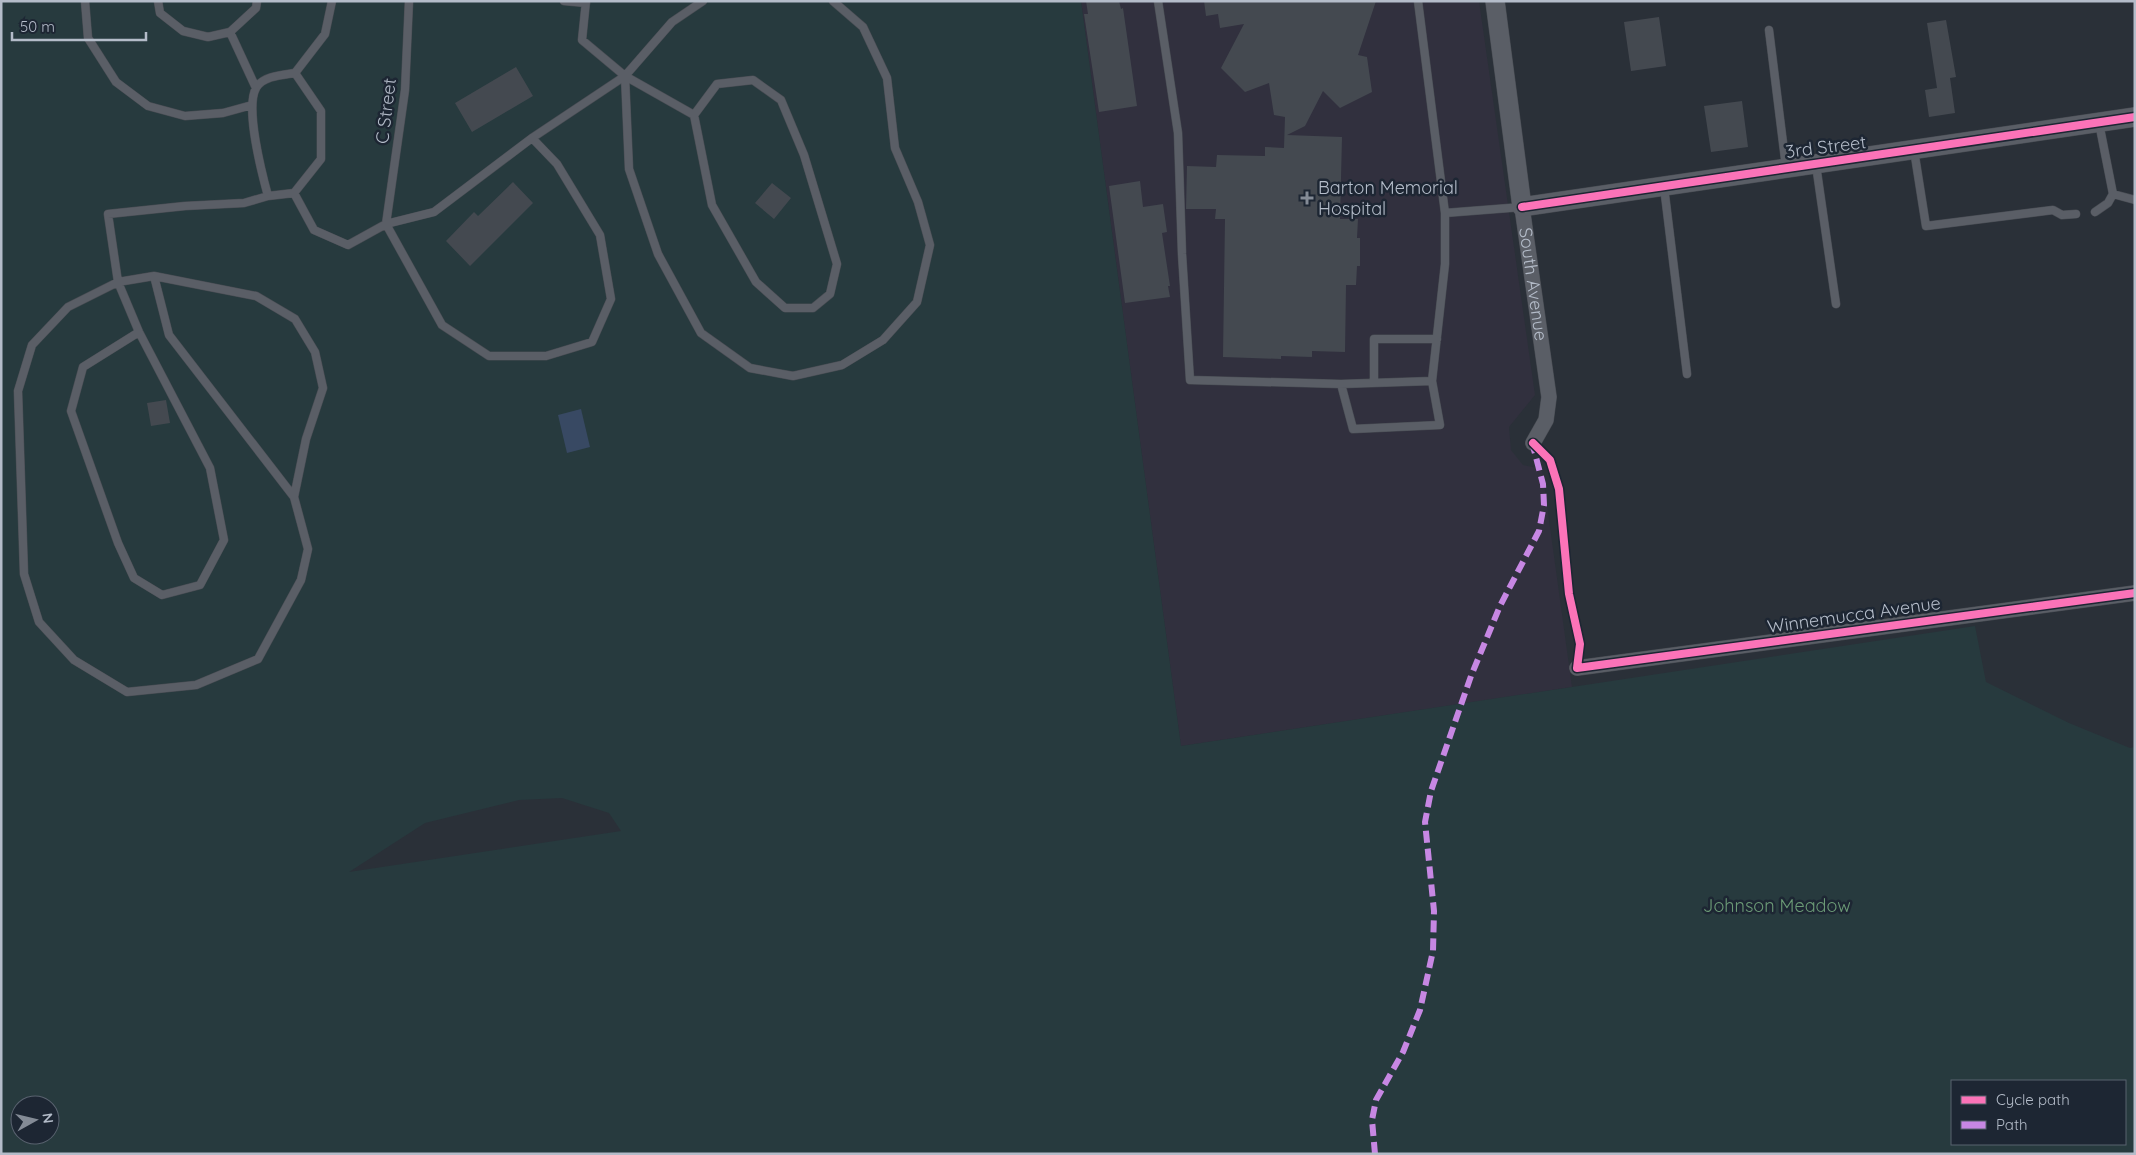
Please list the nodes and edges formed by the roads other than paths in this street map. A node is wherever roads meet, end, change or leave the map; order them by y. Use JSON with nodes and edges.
{"nodes":[{"id":1,"x":85,"y":1,"type":"edge"},
{"id":2,"x":158,"y":1,"type":"edge"},
{"id":3,"x":257,"y":1,"type":"edge"},
{"id":4,"x":332,"y":1,"type":"edge"},
{"id":5,"x":409,"y":1,"type":"edge"},
{"id":6,"x":564,"y":1,"type":"edge"},
{"id":7,"x":703,"y":1,"type":"edge"},
{"id":8,"x":833,"y":1,"type":"edge"},
{"id":9,"x":1158,"y":1,"type":"edge"},
{"id":10,"x":1418,"y":1,"type":"edge"},
{"id":11,"x":1495,"y":1,"type":"edge"},
{"id":12,"x":586,"y":2,"type":"edge"},
{"id":13,"x":1769,"y":30,"type":"dead end"},
{"id":14,"x":230,"y":32,"type":"junction"},
{"id":15,"x":295,"y":73,"type":"junction"},
{"id":16,"x":625,"y":76,"type":"junction"},
{"id":17,"x":256,"y":88,"type":"junction"},
{"id":18,"x":252,"y":104,"type":"junction"},
{"id":19,"x":694,"y":115,"type":"junction"},
{"id":20,"x":2135,"y":118,"type":"edge"},
{"id":21,"x":2099,"y":123,"type":"junction"},
{"id":22,"x":532,"y":138,"type":"junction"},
{"id":23,"x":1914,"y":150,"type":"junction"},
{"id":24,"x":1816,"y":165,"type":"junction"},
{"id":25,"x":1786,"y":167,"type":"junction"},
{"id":26,"x":1664,"y":187,"type":"junction"},
{"id":27,"x":294,"y":193,"type":"junction"},
{"id":28,"x":2113,"y":194,"type":"junction"},
{"id":29,"x":268,"y":196,"type":"junction"},
{"id":30,"x":2135,"y":200,"type":"edge"},
{"id":31,"x":1522,"y":207,"type":"junction"},
{"id":32,"x":2096,"y":212,"type":"dead end"},
{"id":33,"x":1445,"y":213,"type":"junction"},
{"id":34,"x":2076,"y":214,"type":"dead end"},
{"id":35,"x":386,"y":224,"type":"junction"},
{"id":36,"x":154,"y":276,"type":"junction"},
{"id":37,"x":118,"y":282,"type":"junction"},
{"id":38,"x":1836,"y":304,"type":"dead end"},
{"id":39,"x":138,"y":332,"type":"junction"},
{"id":40,"x":1437,"y":339,"type":"junction"},
{"id":41,"x":1687,"y":374,"type":"dead end"},
{"id":42,"x":1432,"y":382,"type":"junction"},
{"id":43,"x":1374,"y":383,"type":"junction"},
{"id":44,"x":1341,"y":384,"type":"junction"},
{"id":45,"x":1533,"y":443,"type":"dead end"},
{"id":46,"x":294,"y":497,"type":"junction"},
{"id":47,"x":2135,"y":593,"type":"edge"},
{"id":48,"x":1577,"y":668,"type":"dead end"}],
"edges":[{"from":1,"to":18,"type":"lane"},
{"from":2,"to":14,"type":"lane"},
{"from":3,"to":14,"type":"lane"},
{"from":4,"to":15,"type":"lane"},
{"from":5,"to":35,"type":"lane","name":"C Street"},
{"from":6,"to":12,"type":"lane"},
{"from":7,"to":16,"type":"lane"},
{"from":8,"to":16,"type":"lane"},
{"from":9,"to":44,"type":"lane"},
{"from":10,"to":33,"type":"lane"},
{"from":11,"to":31,"type":"street","name":"South Avenue"},
{"from":12,"to":16,"type":"lane"},
{"from":13,"to":25,"type":"lane"},
{"from":14,"to":17,"type":"lane"},
{"from":15,"to":17,"type":"lane"},
{"from":15,"to":27,"type":"lane"},
{"from":16,"to":19,"type":"lane"},
{"from":16,"to":22,"type":"lane"},
{"from":17,"to":18,"type":"lane"},
{"from":18,"to":29,"type":"lane"},
{"from":19,"to":19,"type":"lane"},
{"from":20,"to":21,"type":"street","name":"3rd Street"},
{"from":21,"to":23,"type":"street","name":"3rd Street"},
{"from":21,"to":28,"type":"lane"},
{"from":22,"to":35,"type":"lane"},
{"from":22,"to":35,"type":"lane"},
{"from":23,"to":24,"type":"street","name":"3rd Street"},
{"from":23,"to":34,"type":"lane"},
{"from":24,"to":25,"type":"street","name":"3rd Street"},
{"from":24,"to":38,"type":"lane"},
{"from":25,"to":26,"type":"street","name":"3rd Street"},
{"from":26,"to":31,"type":"street","name":"3rd Street"},
{"from":26,"to":41,"type":"lane"},
{"from":27,"to":29,"type":"lane"},
{"from":27,"to":35,"type":"lane"},
{"from":28,"to":30,"type":"lane"},
{"from":28,"to":32,"type":"lane"},
{"from":29,"to":37,"type":"lane"},
{"from":31,"to":33,"type":"lane"},
{"from":31,"to":45,"type":"street","name":"South Avenue"},
{"from":33,"to":40,"type":"lane"},
{"from":36,"to":37,"type":"lane"},
{"from":36,"to":46,"type":"lane"},
{"from":36,"to":46,"type":"lane"},
{"from":37,"to":39,"type":"lane"},
{"from":37,"to":46,"type":"lane"},
{"from":39,"to":39,"type":"lane"},
{"from":40,"to":42,"type":"lane"},
{"from":40,"to":43,"type":"lane"},
{"from":42,"to":43,"type":"lane"},
{"from":42,"to":44,"type":"lane"},
{"from":43,"to":44,"type":"lane"},
{"from":47,"to":48,"type":"street","name":"Winnemucca Avenue"}]}
